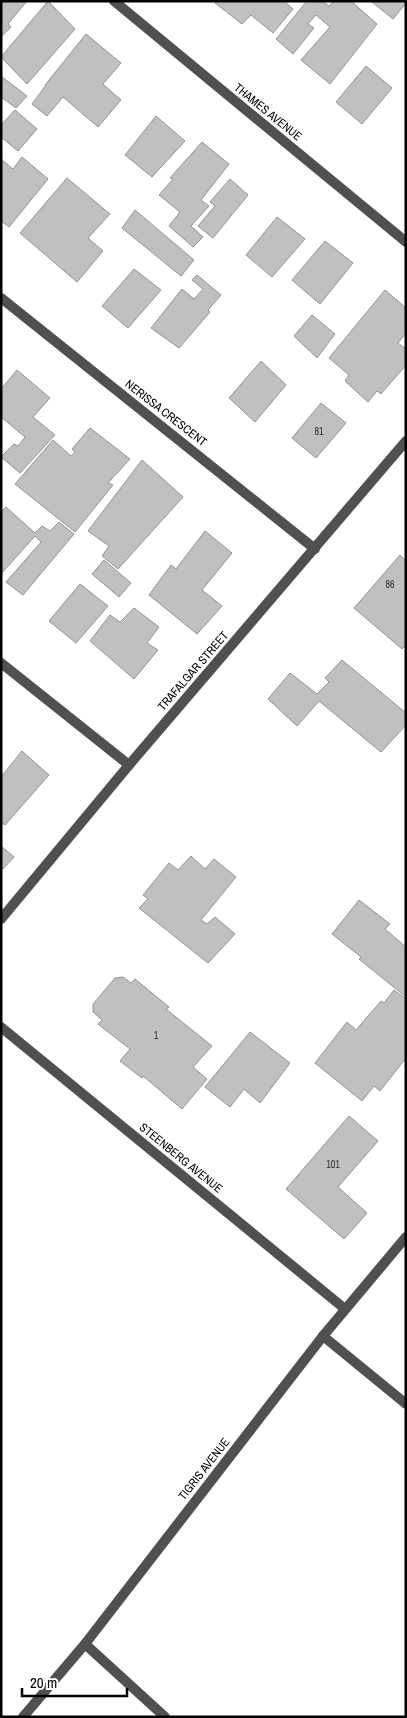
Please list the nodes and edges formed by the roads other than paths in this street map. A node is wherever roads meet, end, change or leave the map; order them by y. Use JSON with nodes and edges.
{"nodes":[{"id":1,"x":114,"y":1,"type":"edge"},
{"id":2,"x":406,"y":242,"type":"edge"},
{"id":3,"x":1,"y":298,"type":"edge"},
{"id":4,"x":406,"y":441,"type":"edge"},
{"id":5,"x":315,"y":549,"type":"junction"},
{"id":6,"x":1,"y":663,"type":"edge"},
{"id":7,"x":129,"y":765,"type":"junction"},
{"id":8,"x":1,"y":919,"type":"edge"},
{"id":9,"x":1,"y":1027,"type":"edge"},
{"id":10,"x":406,"y":1236,"type":"edge"},
{"id":11,"x":345,"y":1309,"type":"junction"},
{"id":12,"x":323,"y":1336,"type":"junction"},
{"id":13,"x":406,"y":1404,"type":"edge"},
{"id":14,"x":85,"y":1644,"type":"junction"},
{"id":15,"x":23,"y":1717,"type":"edge"},
{"id":16,"x":165,"y":1717,"type":"edge"}],
"edges":[{"from":1,"to":2,"type":"street","name":"THAMES AVENUE"},
{"from":3,"to":5,"type":"street","name":"NERISSA CRESCENT"},
{"from":4,"to":5,"type":"street","name":"TRAFALGAR STREET"},
{"from":5,"to":7,"type":"street","name":"TRAFALGAR STREET"},
{"from":6,"to":7,"type":"street"},
{"from":7,"to":8,"type":"street","name":"TRAFALGAR STREET"},
{"from":9,"to":11,"type":"street","name":"STEENBERG AVENUE"},
{"from":10,"to":11,"type":"street","name":"TIGRIS AVENUE"},
{"from":11,"to":12,"type":"street","name":"TIGRIS AVENUE"},
{"from":12,"to":13,"type":"street"},
{"from":12,"to":14,"type":"street","name":"TIGRIS AVENUE"},
{"from":14,"to":15,"type":"street","name":"TIGRIS AVENUE"},
{"from":14,"to":16,"type":"street"}]}
